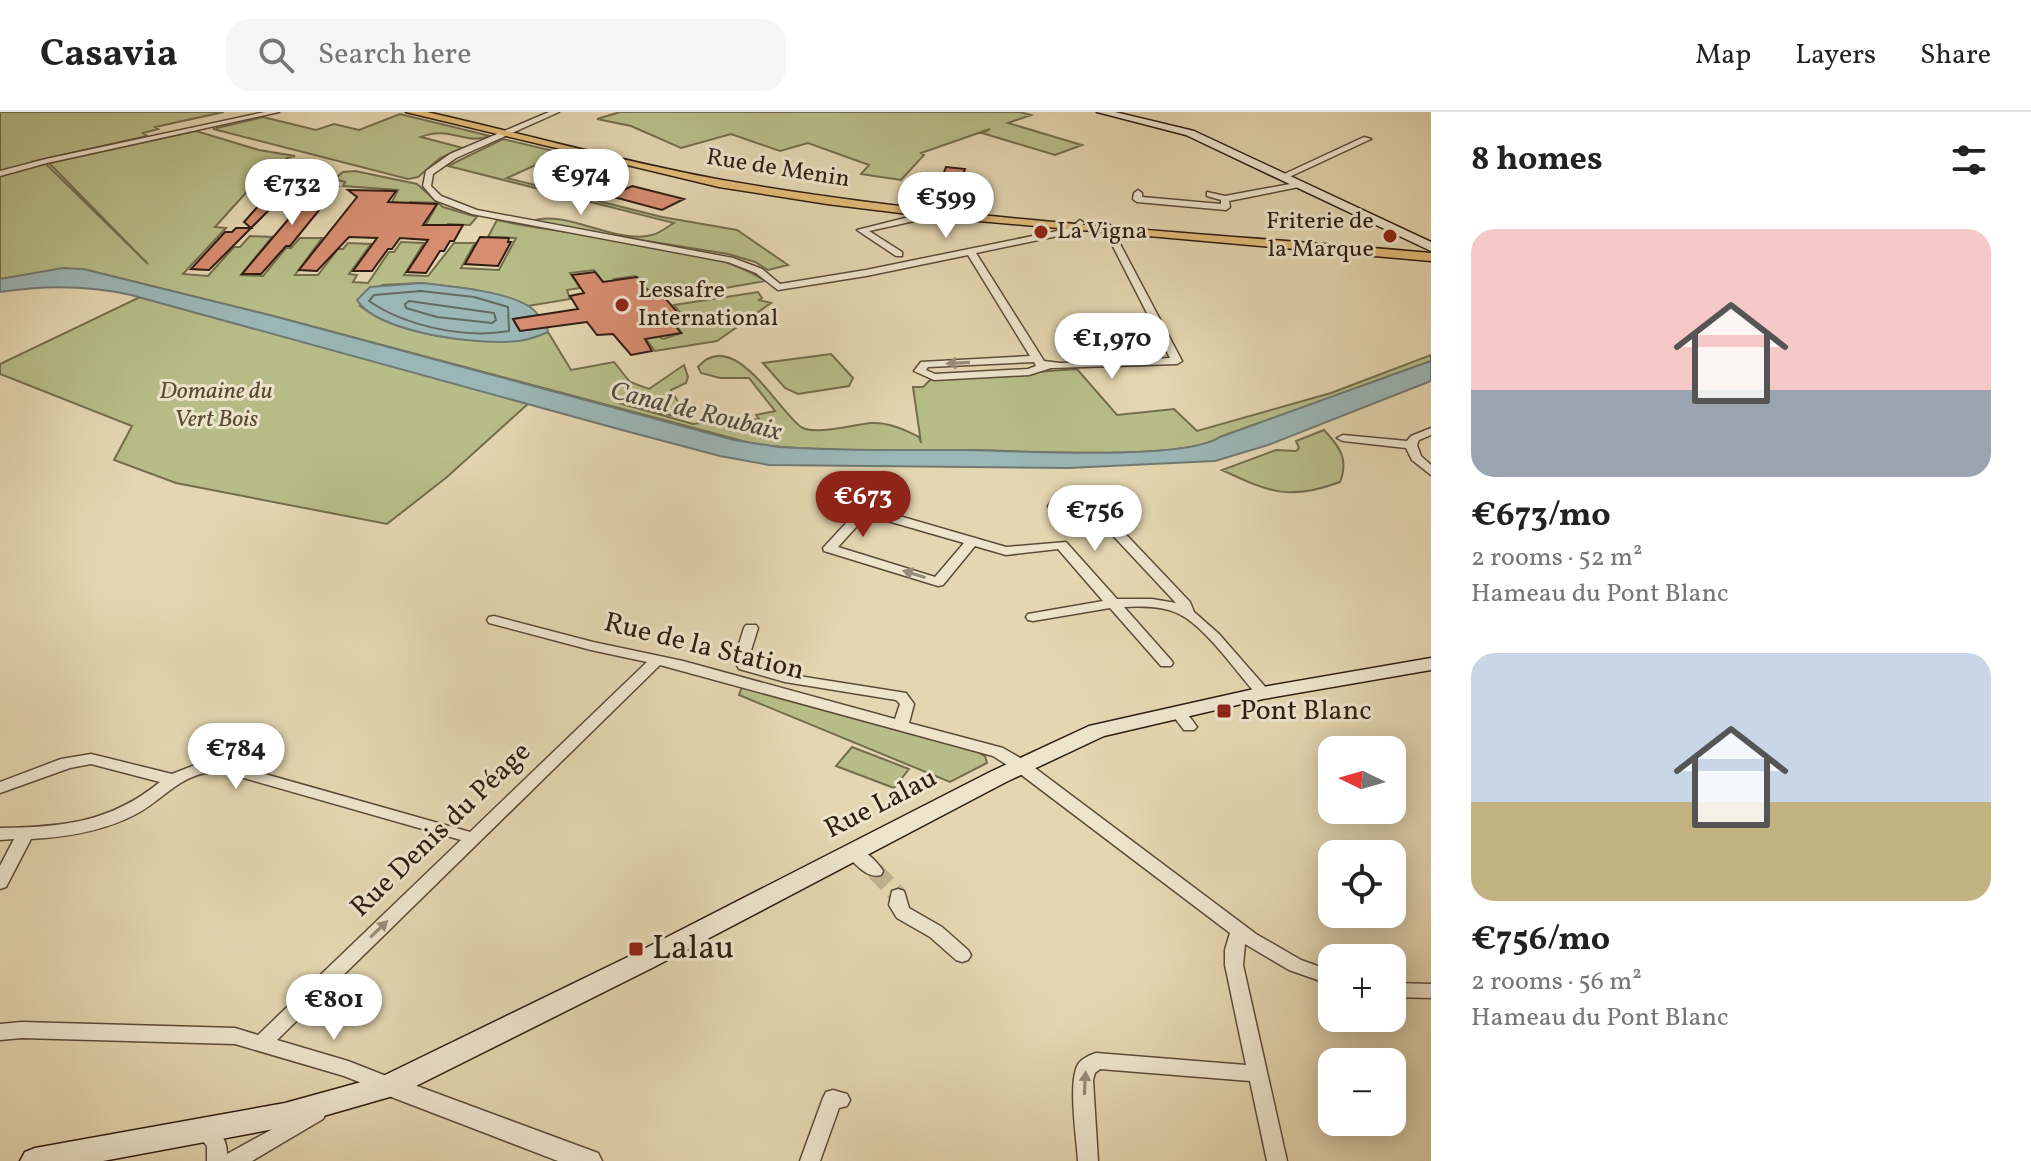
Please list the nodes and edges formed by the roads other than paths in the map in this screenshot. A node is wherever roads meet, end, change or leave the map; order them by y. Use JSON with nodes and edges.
{"nodes":[{"id":1,"x":275,"y":112,"type":"edge"},
{"id":2,"x":412,"y":112,"type":"edge"},
{"id":3,"x":425,"y":112,"type":"edge"},
{"id":4,"x":555,"y":112,"type":"edge"},
{"id":5,"x":1100,"y":112,"type":"edge"},
{"id":6,"x":508,"y":133,"type":"junction"},
{"id":7,"x":1367,"y":139,"type":"dead end"},
{"id":8,"x":0,"y":174,"type":"edge"},
{"id":9,"x":1284,"y":176,"type":"junction"},
{"id":10,"x":1301,"y":184,"type":"junction"},
{"id":11,"x":1138,"y":193,"type":"dead end"},
{"id":12,"x":1210,"y":194,"type":"dead end"},
{"id":13,"x":1225,"y":199,"type":"junction"},
{"id":14,"x":927,"y":211,"type":"junction"},
{"id":15,"x":1375,"y":218,"type":"junction"},
{"id":16,"x":1079,"y":224,"type":"junction"},
{"id":17,"x":1106,"y":227,"type":"junction"},
{"id":18,"x":1414,"y":237,"type":"junction"},
{"id":19,"x":1431,"y":239,"type":"edge"},
{"id":20,"x":1431,"y":247,"type":"edge"},
{"id":21,"x":970,"y":251,"type":"junction"},
{"id":22,"x":1403,"y":251,"type":"junction"},
{"id":23,"x":899,"y":254,"type":"dead end"},
{"id":24,"x":1431,"y":255,"type":"edge"},
{"id":25,"x":1035,"y":359,"type":"junction"},
{"id":26,"x":1047,"y":366,"type":"junction"},
{"id":27,"x":1431,"y":431,"type":"edge"},
{"id":28,"x":1343,"y":438,"type":"dead end"},
{"id":29,"x":1411,"y":445,"type":"junction"},
{"id":30,"x":1431,"y":471,"type":"edge"},
{"id":31,"x":1054,"y":506,"type":"dead end"},
{"id":32,"x":972,"y":542,"type":"junction"},
{"id":33,"x":1114,"y":603,"type":"junction"},
{"id":34,"x":1188,"y":613,"type":"junction"},
{"id":35,"x":1033,"y":617,"type":"dead end"},
{"id":36,"x":494,"y":620,"type":"dead end"},
{"id":37,"x":751,"y":628,"type":"dead end"},
{"id":38,"x":658,"y":659,"type":"junction"},
{"id":39,"x":1166,"y":663,"type":"dead end"},
{"id":40,"x":1431,"y":664,"type":"edge"},
{"id":41,"x":1263,"y":693,"type":"junction"},
{"id":42,"x":901,"y":724,"type":"junction"},
{"id":43,"x":1021,"y":766,"type":"junction"},
{"id":44,"x":173,"y":780,"type":"junction"},
{"id":45,"x":0,"y":788,"type":"edge"},
{"id":46,"x":0,"y":834,"type":"edge"},
{"id":47,"x":25,"y":834,"type":"junction"},
{"id":48,"x":472,"y":838,"type":"junction"},
{"id":49,"x":853,"y":852,"type":"junction"},
{"id":50,"x":875,"y":871,"type":"tunnel mouth"},
{"id":51,"x":0,"y":883,"type":"edge"},
{"id":52,"x":898,"y":895,"type":"tunnel mouth"},
{"id":53,"x":1239,"y":932,"type":"junction"},
{"id":54,"x":962,"y":955,"type":"dead end"},
{"id":55,"x":1318,"y":973,"type":"edge"},
{"id":56,"x":1406,"y":990,"type":"edge"},
{"id":57,"x":1431,"y":991,"type":"edge"},
{"id":58,"x":0,"y":1032,"type":"edge"},
{"id":59,"x":263,"y":1042,"type":"junction"},
{"id":60,"x":1258,"y":1074,"type":"junction"},
{"id":61,"x":390,"y":1086,"type":"junction"},
{"id":62,"x":840,"y":1100,"type":"dead end"},
{"id":63,"x":330,"y":1104,"type":"junction"},
{"id":64,"x":203,"y":1130,"type":"junction"},
{"id":65,"x":35,"y":1161,"type":"edge"},
{"id":66,"x":217,"y":1161,"type":"edge"},
{"id":67,"x":234,"y":1161,"type":"edge"},
{"id":68,"x":589,"y":1161,"type":"edge"},
{"id":69,"x":810,"y":1161,"type":"edge"},
{"id":70,"x":1088,"y":1161,"type":"edge"},
{"id":71,"x":1277,"y":1161,"type":"edge"}],
"edges":[{"from":1,"to":8,"type":"street"},
{"from":2,"to":6,"type":"main road","name":"Rue de Menin"},
{"from":3,"to":6,"type":"main road","name":"Rue de Menin"},
{"from":4,"to":6,"type":"street"},
{"from":5,"to":9,"type":"main road"},
{"from":6,"to":14,"type":"main road","name":"Rue de Menin"},
{"from":6,"to":21,"type":"street"},
{"from":7,"to":9,"type":"street"},
{"from":9,"to":10,"type":"main road"},
{"from":10,"to":13,"type":"street"},
{"from":10,"to":15,"type":"main road"},
{"from":11,"to":13,"type":"street"},
{"from":12,"to":13,"type":"street"},
{"from":14,"to":16,"type":"main road","name":"Rue de Menin"},
{"from":14,"to":23,"type":"street"},
{"from":15,"to":18,"type":"main road"},
{"from":15,"to":19,"type":"main road"},
{"from":16,"to":17,"type":"main road","name":"Rue de Menin"},
{"from":16,"to":21,"type":"street"},
{"from":17,"to":22,"type":"main road","name":"Rue de Menin"},
{"from":17,"to":24,"type":"main road","name":"Rue de Menin"},
{"from":17,"to":26,"type":"street"},
{"from":18,"to":20,"type":"main road"},
{"from":18,"to":22,"type":"main road"},
{"from":21,"to":25,"type":"street"},
{"from":22,"to":24,"type":"main road","name":"Rue de Menin"},
{"from":25,"to":26,"type":"street"},
{"from":25,"to":26,"type":"street","one_way":true},
{"from":27,"to":29,"type":"street"},
{"from":28,"to":29,"type":"street"},
{"from":29,"to":30,"type":"street"},
{"from":31,"to":34,"type":"street"},
{"from":32,"to":32,"type":"street","one_way":true},
{"from":32,"to":33,"type":"street"},
{"from":33,"to":34,"type":"street"},
{"from":33,"to":35,"type":"street"},
{"from":33,"to":39,"type":"street"},
{"from":34,"to":41,"type":"street"},
{"from":36,"to":38,"type":"street","name":"Rue de la Station"},
{"from":37,"to":42,"type":"street","name":"Rue de la Station"},
{"from":38,"to":42,"type":"street","name":"Rue de la Station"},
{"from":38,"to":48,"type":"street","name":"Rue Denis du Péage"},
{"from":40,"to":41,"type":"main road","name":"Rue Lalau"},
{"from":41,"to":43,"type":"main road","name":"Rue Lalau"},
{"from":42,"to":43,"type":"street","name":"Rue de la Station"},
{"from":43,"to":49,"type":"main road","name":"Rue Lalau"},
{"from":43,"to":53,"type":"street","name":"Rue de la Station"},
{"from":44,"to":45,"type":"street"},
{"from":44,"to":47,"type":"street"},
{"from":44,"to":48,"type":"street"},
{"from":46,"to":47,"type":"street"},
{"from":47,"to":51,"type":"street"},
{"from":59,"to":48,"type":"street","name":"Rue Denis du Péage","one_way":true},
{"from":49,"to":50,"type":"street"},
{"from":49,"to":61,"type":"main road","name":"Rue Lalau"},
{"from":52,"to":54,"type":"street"},
{"from":53,"to":55,"type":"street","name":"Rue de la Station"},
{"from":53,"to":60,"type":"street"},
{"from":56,"to":57,"type":"street"},
{"from":58,"to":59,"type":"street"},
{"from":59,"to":61,"type":"street"},
{"from":70,"to":60,"type":"street","one_way":true},
{"from":60,"to":71,"type":"street"},
{"from":61,"to":63,"type":"main road","name":"Rue Lalau"},
{"from":61,"to":68,"type":"street"},
{"from":62,"to":69,"type":"street"},
{"from":63,"to":64,"type":"main road","name":"Rue Lalau"},
{"from":63,"to":67,"type":"street"},
{"from":64,"to":65,"type":"main road","name":"Rue Lalau"},
{"from":64,"to":66,"type":"street"}]}
